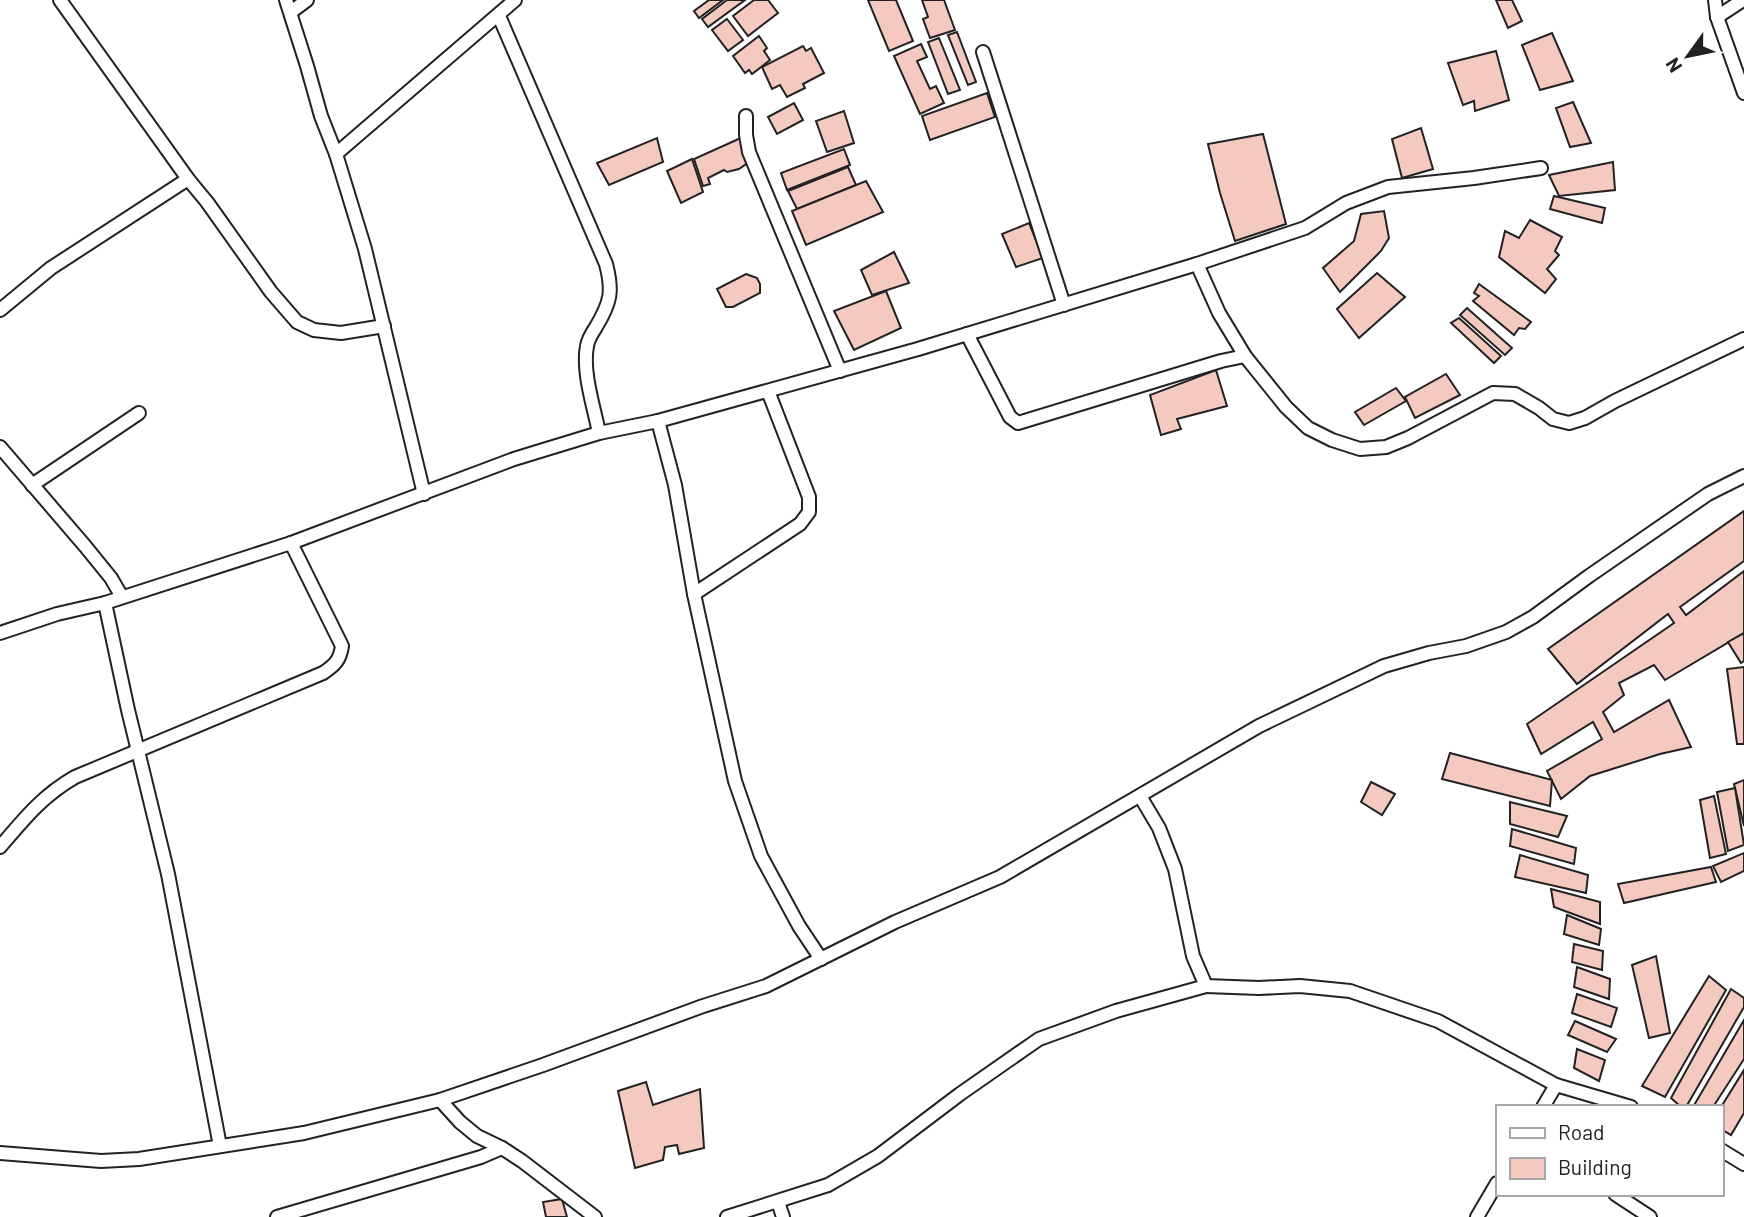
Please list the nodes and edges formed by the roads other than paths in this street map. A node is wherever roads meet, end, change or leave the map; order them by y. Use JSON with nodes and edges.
{"nodes":[{"id":1,"x":60,"y":0,"type":"edge"},
{"id":2,"x":307,"y":0,"type":"edge"},
{"id":3,"x":515,"y":0,"type":"edge"},
{"id":4,"x":1715,"y":0,"type":"edge"},
{"id":5,"x":1743,"y":0,"type":"edge"},
{"id":6,"x":289,"y":6,"type":"edge"},
{"id":7,"x":499,"y":16,"type":"junction"},
{"id":8,"x":1717,"y":17,"type":"junction"},
{"id":9,"x":984,"y":52,"type":"dead end"},
{"id":10,"x":1744,"y":93,"type":"edge"},
{"id":11,"x":746,"y":116,"type":"dead end"},
{"id":12,"x":336,"y":154,"type":"junction"},
{"id":13,"x":1541,"y":167,"type":"dead end"},
{"id":14,"x":188,"y":179,"type":"junction"},
{"id":15,"x":1197,"y":264,"type":"junction"},
{"id":16,"x":1064,"y":305,"type":"junction"},
{"id":17,"x":0,"y":310,"type":"edge"},
{"id":18,"x":384,"y":326,"type":"junction"},
{"id":19,"x":967,"y":334,"type":"junction"},
{"id":20,"x":1744,"y":340,"type":"edge"},
{"id":21,"x":1245,"y":356,"type":"junction"},
{"id":22,"x":840,"y":371,"type":"junction"},
{"id":23,"x":768,"y":391,"type":"junction"},
{"id":24,"x":139,"y":413,"type":"dead end"},
{"id":25,"x":658,"y":421,"type":"junction"},
{"id":26,"x":599,"y":433,"type":"junction"},
{"id":27,"x":0,"y":447,"type":"edge"},
{"id":28,"x":1744,"y":476,"type":"edge"},
{"id":29,"x":32,"y":485,"type":"junction"},
{"id":30,"x":424,"y":494,"type":"junction"},
{"id":31,"x":291,"y":543,"type":"junction"},
{"id":32,"x":694,"y":594,"type":"junction"},
{"id":33,"x":122,"y":597,"type":"junction"},
{"id":34,"x":105,"y":603,"type":"junction"},
{"id":35,"x":0,"y":633,"type":"edge"},
{"id":36,"x":138,"y":751,"type":"junction"},
{"id":37,"x":1140,"y":796,"type":"junction"},
{"id":38,"x":0,"y":848,"type":"edge"},
{"id":39,"x":821,"y":959,"type":"junction"},
{"id":40,"x":1206,"y":986,"type":"junction"},
{"id":41,"x":1556,"y":1085,"type":"junction"},
{"id":42,"x":440,"y":1100,"type":"junction"},
{"id":43,"x":1544,"y":1105,"type":"edge"},
{"id":44,"x":1624,"y":1105,"type":"edge"},
{"id":45,"x":220,"y":1146,"type":"junction"},
{"id":46,"x":502,"y":1148,"type":"junction"},
{"id":47,"x":1723,"y":1151,"type":"edge"},
{"id":48,"x":0,"y":1153,"type":"edge"},
{"id":49,"x":1744,"y":1164,"type":"edge"},
{"id":50,"x":1496,"y":1185,"type":"edge"},
{"id":51,"x":1618,"y":1196,"type":"edge"},
{"id":52,"x":778,"y":1202,"type":"junction"},
{"id":53,"x":277,"y":1217,"type":"edge"},
{"id":54,"x":595,"y":1217,"type":"edge"},
{"id":55,"x":727,"y":1217,"type":"edge"},
{"id":56,"x":783,"y":1217,"type":"edge"},
{"id":57,"x":1477,"y":1217,"type":"edge"},
{"id":58,"x":1650,"y":1217,"type":"edge"}],
"edges":[{"from":1,"to":14,"type":"street"},
{"from":2,"to":6,"type":"street"},
{"from":3,"to":7,"type":"street"},
{"from":4,"to":8,"type":"street"},
{"from":5,"to":8,"type":"street"},
{"from":6,"to":12,"type":"street"},
{"from":7,"to":12,"type":"street"},
{"from":7,"to":26,"type":"street"},
{"from":8,"to":10,"type":"street"},
{"from":9,"to":16,"type":"street"},
{"from":11,"to":22,"type":"street"},
{"from":12,"to":18,"type":"street"},
{"from":13,"to":15,"type":"street"},
{"from":14,"to":17,"type":"street"},
{"from":14,"to":18,"type":"street"},
{"from":15,"to":16,"type":"street"},
{"from":15,"to":21,"type":"street"},
{"from":16,"to":19,"type":"street"},
{"from":18,"to":30,"type":"street"},
{"from":19,"to":21,"type":"street"},
{"from":19,"to":22,"type":"street"},
{"from":20,"to":21,"type":"street"},
{"from":22,"to":23,"type":"street"},
{"from":23,"to":25,"type":"street"},
{"from":23,"to":32,"type":"street"},
{"from":24,"to":29,"type":"street"},
{"from":25,"to":26,"type":"street"},
{"from":25,"to":32,"type":"street"},
{"from":26,"to":30,"type":"street"},
{"from":27,"to":29,"type":"street"},
{"from":28,"to":37,"type":"street"},
{"from":29,"to":33,"type":"street"},
{"from":30,"to":31,"type":"street"},
{"from":31,"to":33,"type":"street"},
{"from":31,"to":36,"type":"street"},
{"from":32,"to":39,"type":"street"},
{"from":33,"to":34,"type":"street"},
{"from":34,"to":35,"type":"street"},
{"from":34,"to":36,"type":"street"},
{"from":36,"to":38,"type":"street"},
{"from":36,"to":45,"type":"street"},
{"from":37,"to":39,"type":"street"},
{"from":37,"to":40,"type":"street"},
{"from":39,"to":42,"type":"street"},
{"from":40,"to":41,"type":"street"},
{"from":40,"to":52,"type":"street"},
{"from":41,"to":43,"type":"street"},
{"from":41,"to":44,"type":"street"},
{"from":42,"to":45,"type":"street"},
{"from":42,"to":46,"type":"street"},
{"from":45,"to":48,"type":"street"},
{"from":46,"to":53,"type":"street"},
{"from":46,"to":54,"type":"street"},
{"from":47,"to":49,"type":"street"},
{"from":50,"to":57,"type":"street"},
{"from":51,"to":58,"type":"street"},
{"from":52,"to":55,"type":"street"},
{"from":52,"to":56,"type":"street"}]}
